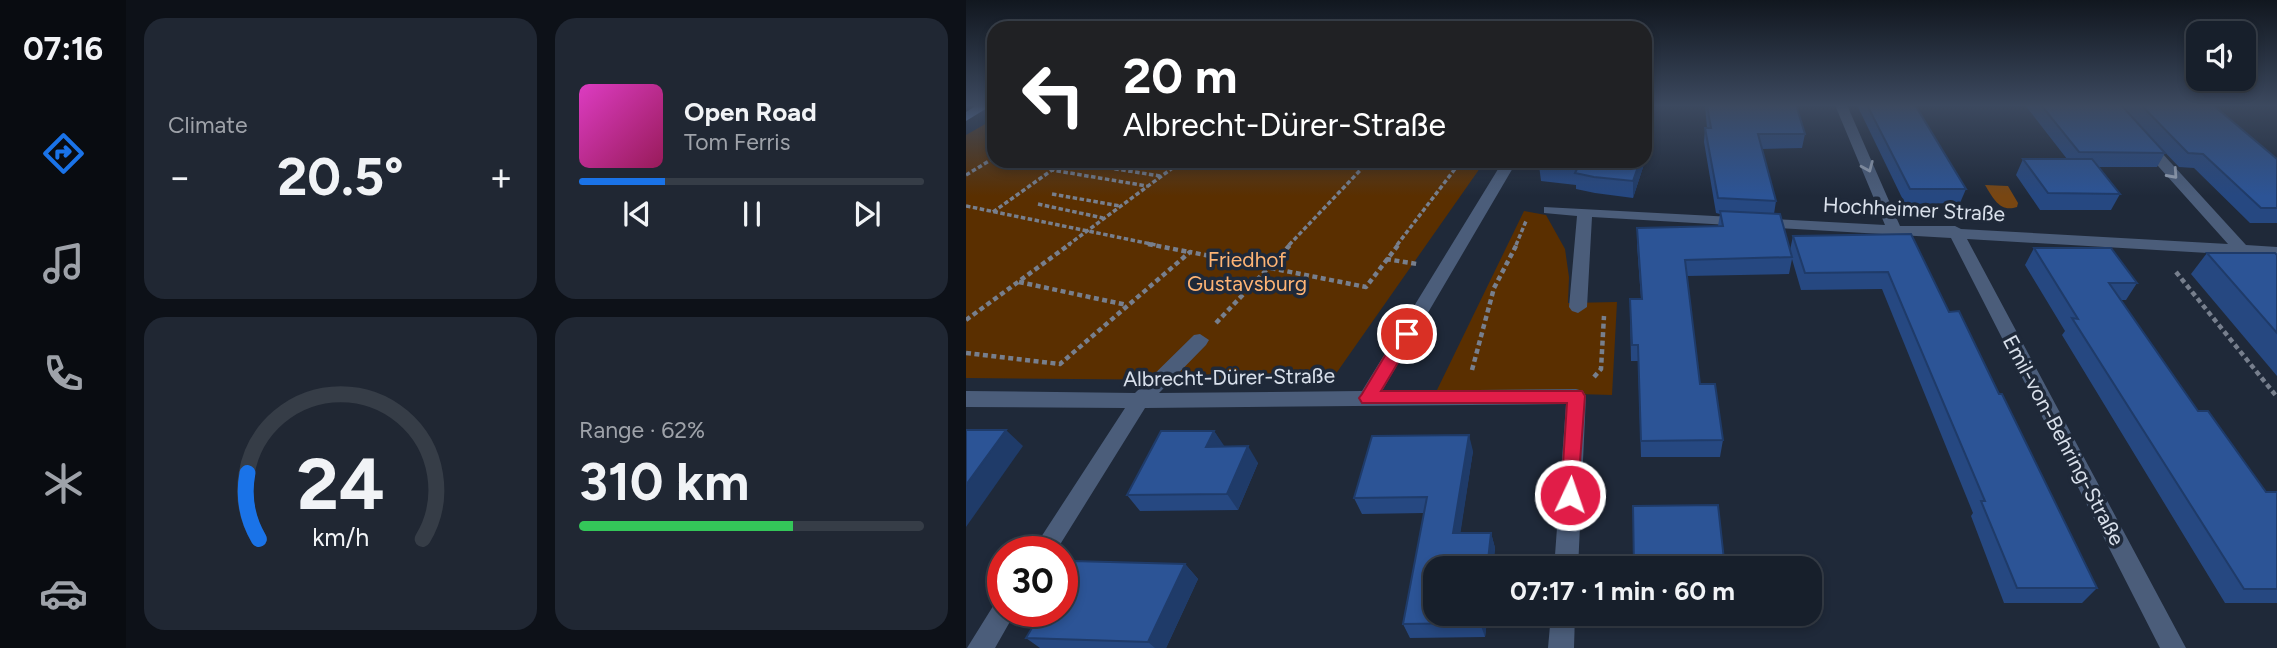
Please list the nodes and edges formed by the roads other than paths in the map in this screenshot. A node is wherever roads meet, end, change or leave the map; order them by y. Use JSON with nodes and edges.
{"nodes":[{"id":1,"x":1854,"y":135,"type":"edge"},
{"id":2,"x":2139,"y":136,"type":"edge"},
{"id":3,"x":1506,"y":168,"type":"edge"},
{"id":4,"x":1549,"y":210,"type":"dead end"},
{"id":5,"x":1585,"y":212,"type":"junction"},
{"id":6,"x":1894,"y":229,"type":"junction"},
{"id":7,"x":1955,"y":231,"type":"junction"},
{"id":8,"x":2241,"y":249,"type":"junction"},
{"id":9,"x":2277,"y":252,"type":"edge"},
{"id":10,"x":1578,"y":307,"type":"road end"},
{"id":11,"x":1200,"y":340,"type":"road end"},
{"id":12,"x":1368,"y":398,"type":"junction"},
{"id":13,"x":966,"y":399,"type":"edge"},
{"id":14,"x":1140,"y":401,"type":"junction"},
{"id":15,"x":1053,"y":536,"type":"edge"},
{"id":16,"x":1567,"y":556,"type":"edge"},
{"id":17,"x":1562,"y":626,"type":"edge"},
{"id":18,"x":994,"y":627,"type":"edge"},
{"id":19,"x":980,"y":648,"type":"edge"},
{"id":20,"x":1561,"y":648,"type":"edge"},
{"id":21,"x":2173,"y":648,"type":"edge"}],
"edges":[{"from":1,"to":6,"type":"street","one_way":true},
{"from":2,"to":8,"type":"street","one_way":true},
{"from":3,"to":12,"type":"street"},
{"from":4,"to":5,"type":"street","name":"Hochheimer Straße"},
{"from":5,"to":6,"type":"street","name":"Hochheimer Straße"},
{"from":5,"to":10,"type":"street"},
{"from":6,"to":7,"type":"street","name":"Hochheimer Straße"},
{"from":7,"to":8,"type":"street","name":"Hochheimer Straße"},
{"from":7,"to":21,"type":"street","name":"Emil-von-Behring-Straße"},
{"from":8,"to":9,"type":"street","name":"Hochheimer Straße"},
{"from":11,"to":14,"type":"street"},
{"from":12,"to":14,"type":"street","name":"Albrecht-Dürer-Straße"},
{"from":12,"to":16,"type":"street","name":"Albrecht-Dürer-Straße"},
{"from":13,"to":14,"type":"street","name":"Albrecht-Dürer-Straße"},
{"from":14,"to":15,"type":"street"},
{"from":17,"to":20,"type":"street"},
{"from":18,"to":19,"type":"street"}]}
